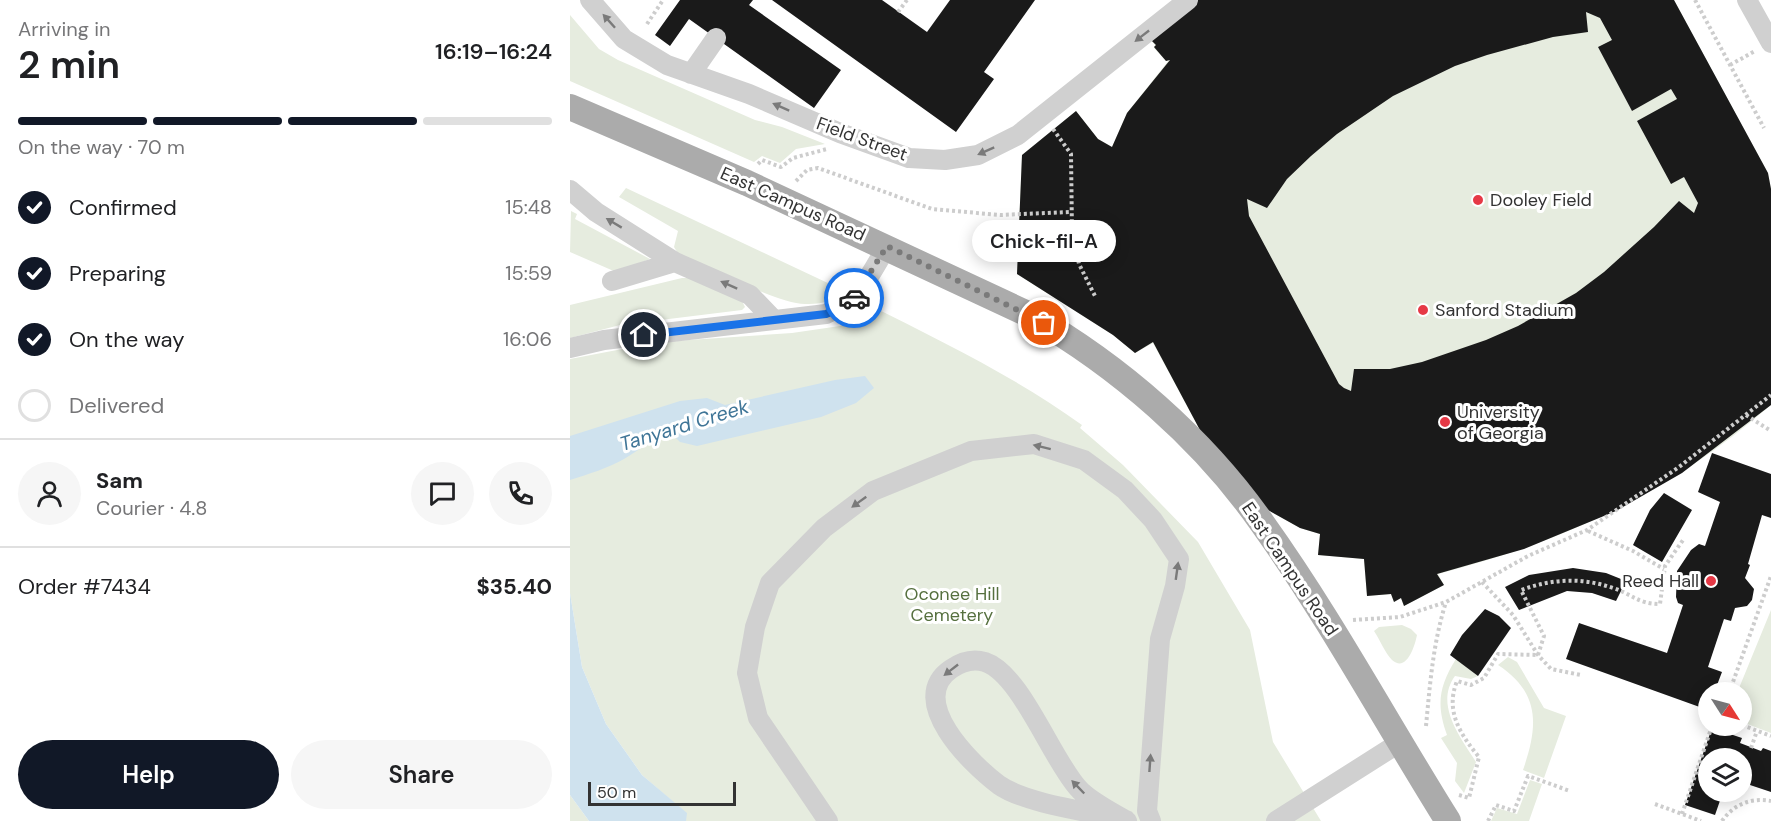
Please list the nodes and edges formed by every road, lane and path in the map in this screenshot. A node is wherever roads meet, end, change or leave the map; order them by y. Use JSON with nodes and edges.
{"nodes":[{"id":1,"x":590,"y":0,"type":"edge"},
{"id":2,"x":663,"y":0,"type":"edge"},
{"id":3,"x":907,"y":0,"type":"edge"},
{"id":4,"x":1188,"y":0,"type":"edge"},
{"id":5,"x":1695,"y":0,"type":"edge"},
{"id":6,"x":1747,"y":0,"type":"edge"},
{"id":7,"x":898,"y":12,"type":"dead end"},
{"id":8,"x":646,"y":24,"type":"dead end"},
{"id":9,"x":716,"y":38,"type":"dead end"},
{"id":10,"x":1763,"y":47,"type":"edge"},
{"id":11,"x":1730,"y":65,"type":"junction"},
{"id":12,"x":691,"y":74,"type":"junction"},
{"id":13,"x":570,"y":107,"type":"edge"},
{"id":14,"x":1764,"y":128,"type":"dead end"},
{"id":15,"x":1054,"y":130,"type":"dead end"},
{"id":16,"x":827,"y":149,"type":"dead end"},
{"id":17,"x":757,"y":166,"type":"dead end"},
{"id":18,"x":796,"y":181,"type":"dead end"},
{"id":19,"x":570,"y":190,"type":"edge"},
{"id":20,"x":1070,"y":212,"type":"junction"},
{"id":21,"x":887,"y":246,"type":"junction"},
{"id":22,"x":675,"y":262,"type":"junction"},
{"id":23,"x":612,"y":281,"type":"dead end"},
{"id":24,"x":1095,"y":296,"type":"dead end"},
{"id":25,"x":774,"y":320,"type":"junction"},
{"id":26,"x":570,"y":348,"type":"edge"},
{"id":27,"x":1771,"y":395,"type":"edge"},
{"id":28,"x":1746,"y":416,"type":"junction"},
{"id":29,"x":1771,"y":431,"type":"edge"},
{"id":30,"x":1587,"y":530,"type":"junction"},
{"id":31,"x":1683,"y":540,"type":"dead end"},
{"id":32,"x":1664,"y":569,"type":"junction"},
{"id":33,"x":1771,"y":576,"type":"edge"},
{"id":34,"x":1482,"y":582,"type":"junction"},
{"id":35,"x":1769,"y":590,"type":"edge"},
{"id":36,"x":1446,"y":602,"type":"junction"},
{"id":37,"x":1353,"y":620,"type":"dead end"},
{"id":38,"x":1538,"y":655,"type":"junction"},
{"id":39,"x":1581,"y":675,"type":"dead end"},
{"id":40,"x":1733,"y":682,"type":"edge"},
{"id":41,"x":1426,"y":726,"type":"dead end"},
{"id":42,"x":1752,"y":729,"type":"edge"},
{"id":43,"x":1757,"y":731,"type":"junction"},
{"id":44,"x":1709,"y":736,"type":"edge"},
{"id":45,"x":1771,"y":736,"type":"edge"},
{"id":46,"x":1399,"y":743,"type":"junction"},
{"id":47,"x":1751,"y":748,"type":"dead end"},
{"id":48,"x":1570,"y":791,"type":"dead end"},
{"id":49,"x":1454,"y":793,"type":"dead end"},
{"id":50,"x":1771,"y":801,"type":"edge"},
{"id":51,"x":1655,"y":804,"type":"dead end"},
{"id":52,"x":1682,"y":814,"type":"junction"},
{"id":53,"x":828,"y":821,"type":"edge"},
{"id":54,"x":1126,"y":821,"type":"edge"},
{"id":55,"x":1150,"y":821,"type":"edge"},
{"id":56,"x":1276,"y":821,"type":"edge"},
{"id":57,"x":1448,"y":821,"type":"edge"},
{"id":58,"x":1488,"y":821,"type":"edge"},
{"id":59,"x":1701,"y":821,"type":"edge"},
{"id":60,"x":1722,"y":821,"type":"edge"}],
"edges":[{"from":12,"to":1,"type":"street","name":"Field Street","one_way":true},
{"from":2,"to":8,"type":"path"},
{"from":3,"to":7,"type":"path"},
{"from":4,"to":12,"type":"street","name":"Field Street","one_way":true},
{"from":5,"to":11,"type":"path"},
{"from":6,"to":10,"type":"street"},
{"from":9,"to":12,"type":"street"},
{"from":10,"to":11,"type":"path"},
{"from":11,"to":14,"type":"path"},
{"from":13,"to":21,"type":"main road","name":"East Campus Road"},
{"from":15,"to":20,"type":"path"},
{"from":16,"to":17,"type":"path"},
{"from":18,"to":20,"type":"path"},
{"from":22,"to":19,"type":"street","one_way":true},
{"from":20,"to":24,"type":"path"},
{"from":21,"to":25,"type":"street"},
{"from":21,"to":46,"type":"main road","name":"East Campus Road"},
{"from":22,"to":23,"type":"street"},
{"from":25,"to":22,"type":"street","one_way":true},
{"from":25,"to":26,"type":"street"},
{"from":27,"to":28,"type":"path"},
{"from":28,"to":29,"type":"path"},
{"from":28,"to":30,"type":"path"},
{"from":30,"to":32,"type":"path"},
{"from":30,"to":34,"type":"path"},
{"from":31,"to":32,"type":"path"},
{"from":32,"to":38,"type":"path"},
{"from":33,"to":35,"type":"path"},
{"from":34,"to":36,"type":"path"},
{"from":34,"to":38,"type":"path"},
{"from":35,"to":40,"type":"path"},
{"from":36,"to":37,"type":"path"},
{"from":36,"to":41,"type":"path"},
{"from":38,"to":39,"type":"path"},
{"from":38,"to":49,"type":"path"},
{"from":42,"to":43,"type":"path"},
{"from":43,"to":45,"type":"path"},
{"from":43,"to":47,"type":"path"},
{"from":44,"to":52,"type":"path"},
{"from":46,"to":56,"type":"street"},
{"from":46,"to":57,"type":"main road","name":"East Campus Road"},
{"from":48,"to":58,"type":"path"},
{"from":50,"to":60,"type":"path"},
{"from":51,"to":52,"type":"path"},
{"from":52,"to":59,"type":"path"},
{"from":55,"to":53,"type":"street","one_way":true},
{"from":54,"to":54,"type":"street","one_way":true}]}
